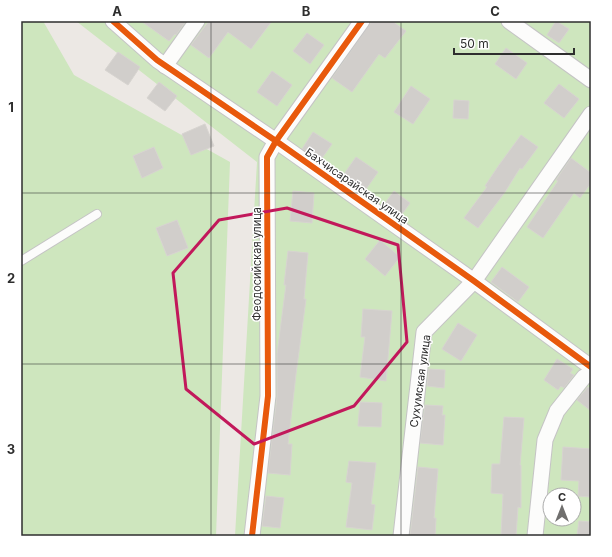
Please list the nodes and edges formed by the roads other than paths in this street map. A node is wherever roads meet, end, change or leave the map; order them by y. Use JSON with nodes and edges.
{"nodes":[{"id":1,"x":113,"y":21,"type":"edge"},
{"id":2,"x":196,"y":21,"type":"edge"},
{"id":3,"x":362,"y":21,"type":"edge"},
{"id":4,"x":509,"y":21,"type":"edge"},
{"id":5,"x":166,"y":66,"type":"junction"},
{"id":6,"x":591,"y":80,"type":"edge"},
{"id":7,"x":591,"y":114,"type":"edge"},
{"id":8,"x":276,"y":141,"type":"junction"},
{"id":9,"x":97,"y":214,"type":"dead end"},
{"id":10,"x":21,"y":261,"type":"edge"},
{"id":11,"x":474,"y":281,"type":"junction"},
{"id":12,"x":591,"y":367,"type":"edge"},
{"id":13,"x":591,"y":373,"type":"edge"},
{"id":14,"x":252,"y":536,"type":"edge"},
{"id":15,"x":401,"y":536,"type":"edge"},
{"id":16,"x":535,"y":536,"type":"edge"}],
"edges":[{"from":1,"to":5,"type":"street","name":"Бахчисарайская улица"},
{"from":2,"to":5,"type":"street"},
{"from":3,"to":8,"type":"street","name":"Феодосийская улица"},
{"from":4,"to":6,"type":"street"},
{"from":5,"to":8,"type":"street","name":"Бахчисарайская улица"},
{"from":7,"to":11,"type":"street","name":"Сухумская улица"},
{"from":8,"to":11,"type":"street","name":"Бахчисарайская улица"},
{"from":8,"to":14,"type":"street","name":"Феодосийская улица"},
{"from":9,"to":10,"type":"lane"},
{"from":11,"to":12,"type":"street","name":"Бахчисарайская улица"},
{"from":11,"to":15,"type":"street","name":"Сухумская улица"},
{"from":13,"to":16,"type":"street"}]}
